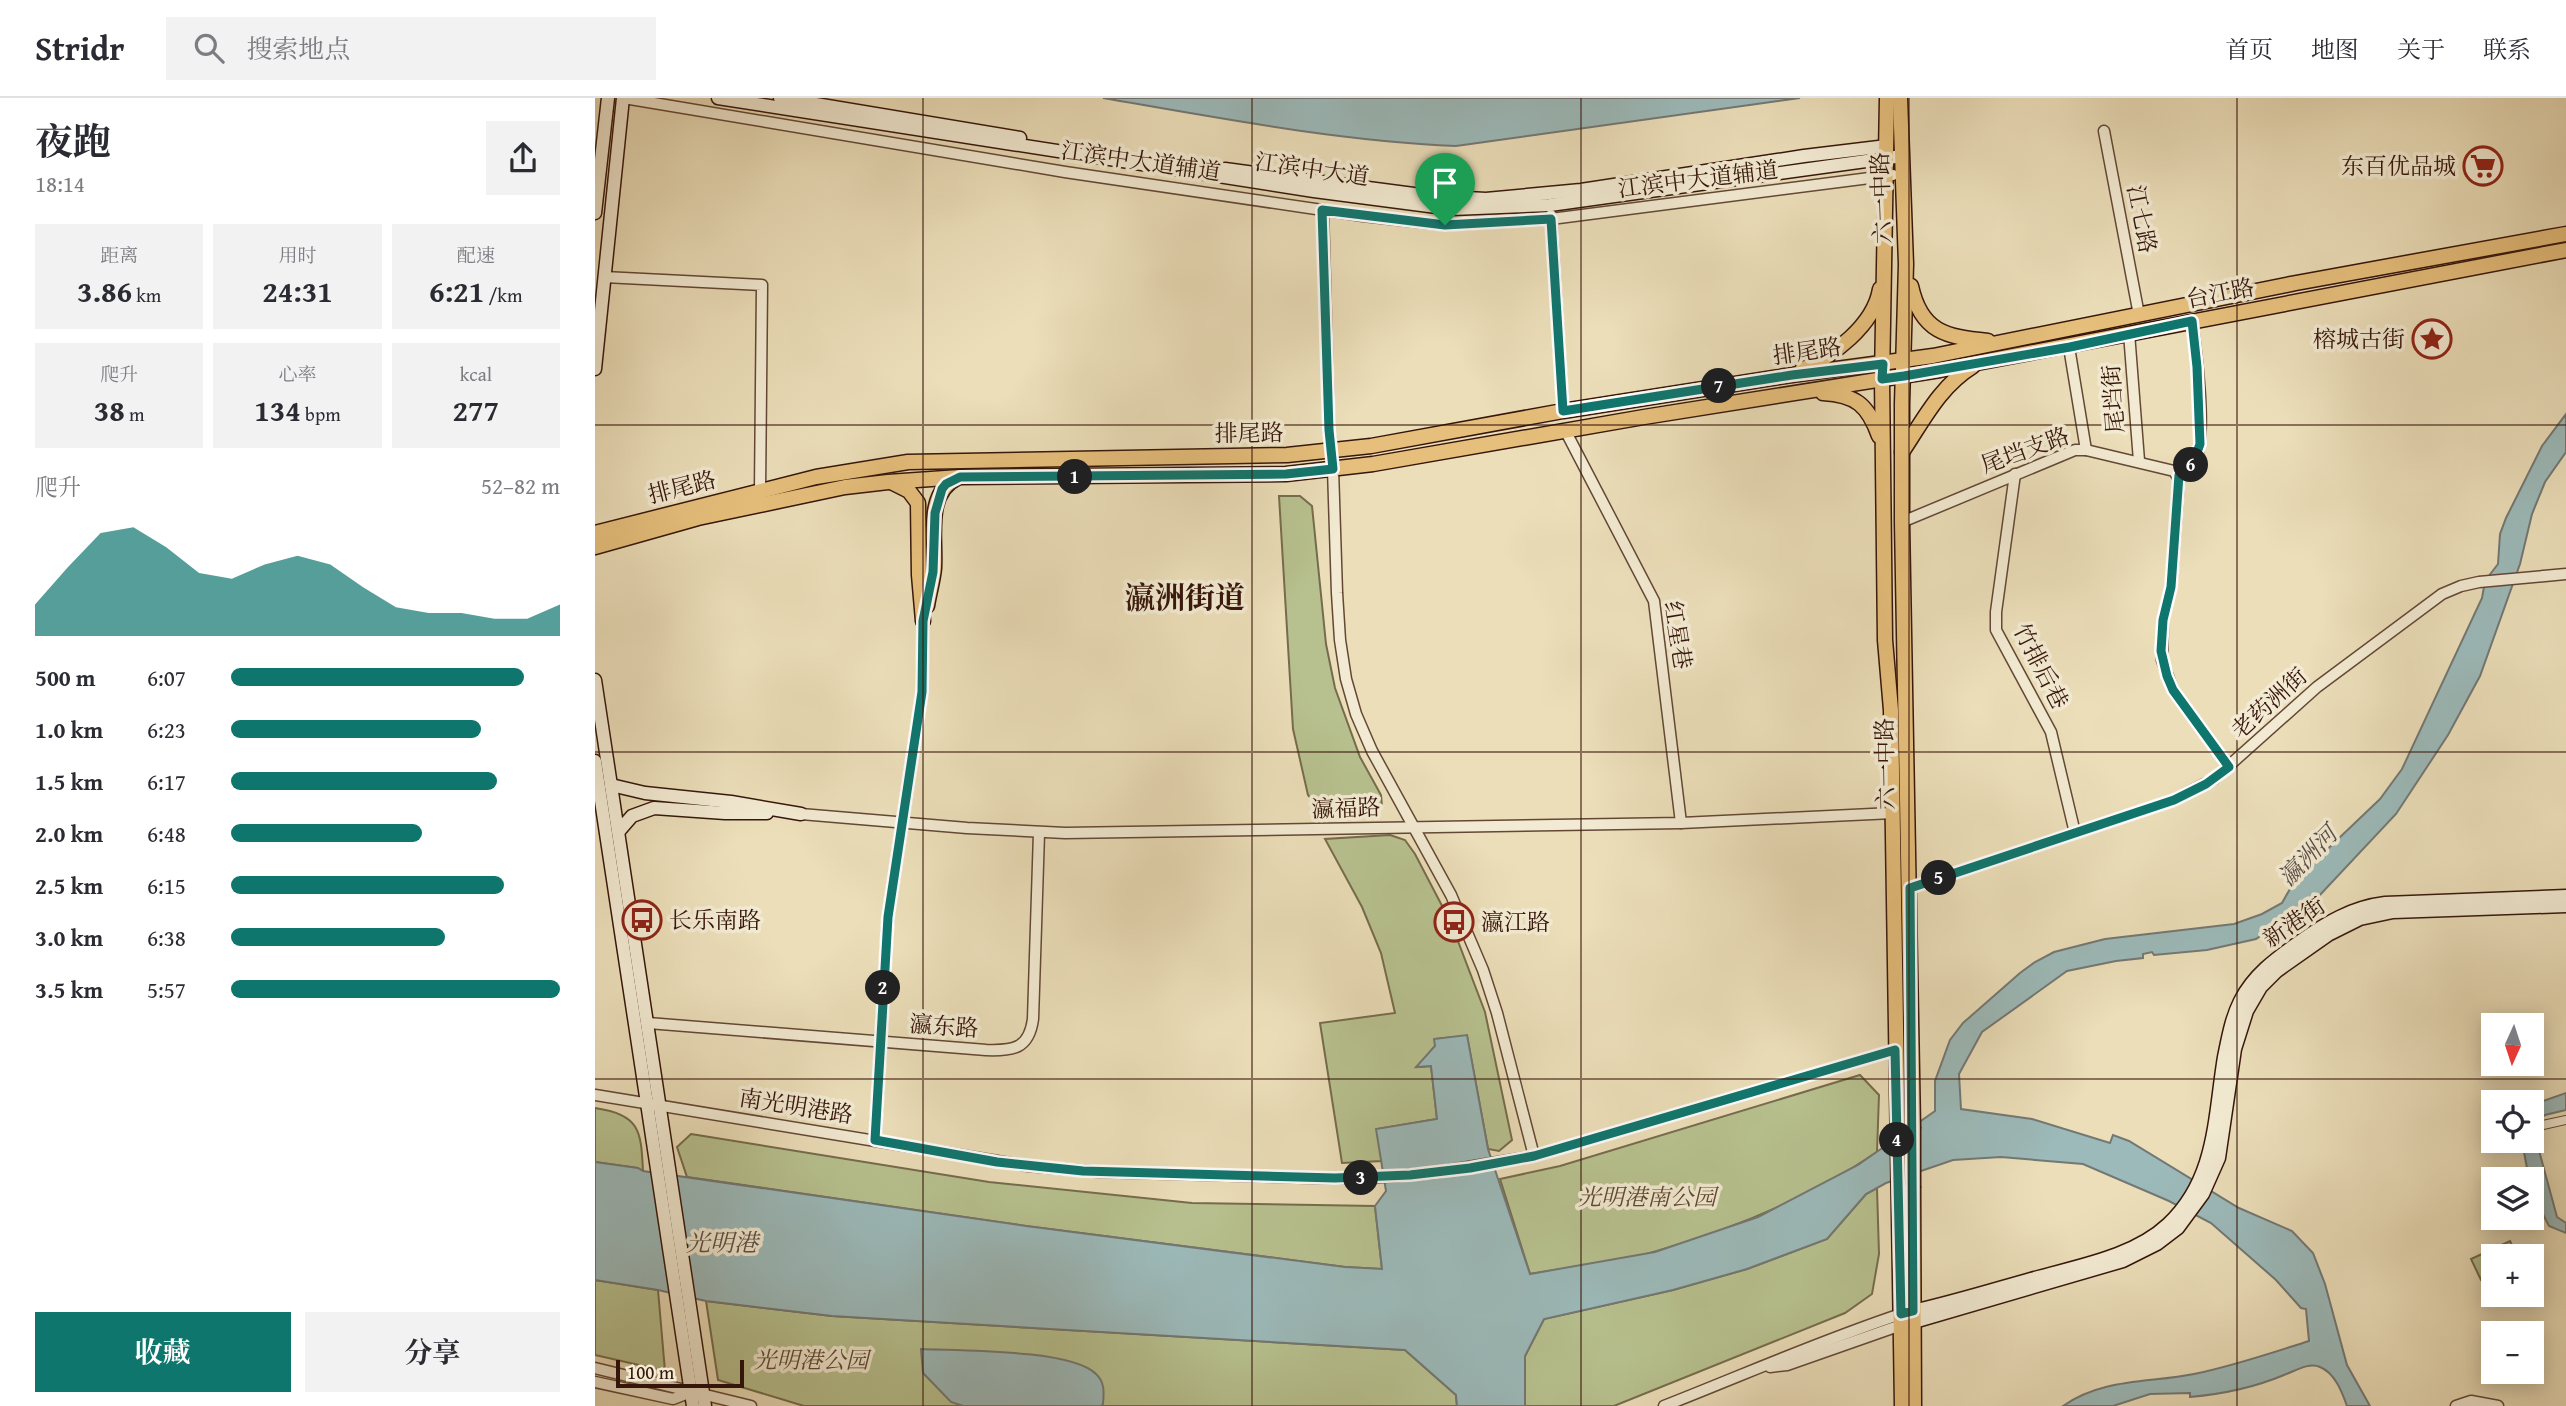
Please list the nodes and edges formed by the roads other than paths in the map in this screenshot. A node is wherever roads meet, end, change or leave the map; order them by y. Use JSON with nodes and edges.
{"nodes":[{"id":1,"x":608,"y":98,"type":"edge"},
{"id":2,"x":624,"y":98,"type":"edge"},
{"id":3,"x":718,"y":98,"type":"edge"},
{"id":4,"x":780,"y":98,"type":"edge"},
{"id":5,"x":1887,"y":98,"type":"edge"},
{"id":6,"x":1900,"y":98,"type":"edge"},
{"id":7,"x":1894,"y":121,"type":"junction"},
{"id":8,"x":2104,"y":131,"type":"dead end"},
{"id":9,"x":1887,"y":152,"type":"junction"},
{"id":10,"x":1903,"y":156,"type":"junction"},
{"id":11,"x":1905,"y":174,"type":"junction"},
{"id":12,"x":1887,"y":182,"type":"junction"},
{"id":13,"x":1550,"y":206,"type":"junction"},
{"id":14,"x":1322,"y":210,"type":"junction"},
{"id":15,"x":595,"y":213,"type":"edge"},
{"id":16,"x":2566,"y":234,"type":"edge"},
{"id":17,"x":2566,"y":250,"type":"edge"},
{"id":18,"x":1883,"y":264,"type":"junction"},
{"id":19,"x":1906,"y":264,"type":"junction"},
{"id":20,"x":604,"y":277,"type":"junction"},
{"id":21,"x":2139,"y":315,"type":"junction"},
{"id":22,"x":2192,"y":321,"type":"junction"},
{"id":23,"x":2129,"y":334,"type":"junction"},
{"id":24,"x":2005,"y":343,"type":"junction"},
{"id":25,"x":2070,"y":347,"type":"junction"},
{"id":26,"x":1905,"y":361,"type":"junction"},
{"id":27,"x":1985,"y":362,"type":"junction"},
{"id":28,"x":595,"y":369,"type":"edge"},
{"id":29,"x":1883,"y":371,"type":"junction"},
{"id":30,"x":1792,"y":375,"type":"junction"},
{"id":31,"x":1904,"y":376,"type":"junction"},
{"id":32,"x":1793,"y":393,"type":"junction"},
{"id":33,"x":1563,"y":411,"type":"junction"},
{"id":34,"x":1565,"y":430,"type":"junction"},
{"id":35,"x":2086,"y":450,"type":"junction"},
{"id":36,"x":1331,"y":452,"type":"junction"},
{"id":37,"x":1883,"y":452,"type":"junction"},
{"id":38,"x":1902,"y":454,"type":"junction"},
{"id":39,"x":2139,"y":461,"type":"junction"},
{"id":40,"x":1333,"y":469,"type":"junction"},
{"id":41,"x":2015,"y":474,"type":"junction"},
{"id":42,"x":2179,"y":475,"type":"junction"},
{"id":43,"x":960,"y":477,"type":"junction"},
{"id":44,"x":888,"y":482,"type":"junction"},
{"id":45,"x":761,"y":490,"type":"junction"},
{"id":46,"x":1902,"y":522,"type":"junction"},
{"id":47,"x":595,"y":533,"type":"edge"},
{"id":48,"x":927,"y":533,"type":"junction"},
{"id":49,"x":595,"y":547,"type":"edge"},
{"id":50,"x":2566,"y":574,"type":"edge"},
{"id":51,"x":923,"y":621,"type":"joint"},
{"id":52,"x":595,"y":680,"type":"edge"},
{"id":53,"x":595,"y":761,"type":"edge"},
{"id":54,"x":2229,"y":767,"type":"junction"},
{"id":55,"x":611,"y":785,"type":"junction"},
{"id":56,"x":1893,"y":813,"type":"junction"},
{"id":57,"x":801,"y":814,"type":"junction"},
{"id":58,"x":902,"y":822,"type":"junction"},
{"id":59,"x":1681,"y":823,"type":"junction"},
{"id":60,"x":1413,"y":827,"type":"junction"},
{"id":61,"x":619,"y":831,"type":"junction"},
{"id":62,"x":1039,"y":833,"type":"junction"},
{"id":63,"x":2075,"y":833,"type":"junction"},
{"id":64,"x":1910,"y":888,"type":"junction"},
{"id":65,"x":2566,"y":896,"type":"edge"},
{"id":66,"x":2566,"y":906,"type":"edge"},
{"id":67,"x":648,"y":1023,"type":"junction"},
{"id":68,"x":880,"y":1042,"type":"junction"},
{"id":69,"x":1895,"y":1050,"type":"junction"},
{"id":70,"x":595,"y":1094,"type":"edge"},
{"id":71,"x":654,"y":1104,"type":"junction"},
{"id":72,"x":2566,"y":1120,"type":"edge"},
{"id":73,"x":2544,"y":1125,"type":"edge"},
{"id":74,"x":875,"y":1140,"type":"junction"},
{"id":75,"x":1534,"y":1156,"type":"junction"},
{"id":76,"x":2206,"y":1178,"type":"junction"},
{"id":77,"x":1907,"y":1318,"type":"junction"},
{"id":78,"x":595,"y":1368,"type":"edge"},
{"id":79,"x":595,"y":1382,"type":"edge"},
{"id":80,"x":700,"y":1397,"type":"edge"},
{"id":81,"x":693,"y":1406,"type":"edge"},
{"id":82,"x":751,"y":1406,"type":"edge"},
{"id":83,"x":1664,"y":1406,"type":"edge"},
{"id":84,"x":1902,"y":1406,"type":"edge"},
{"id":85,"x":1914,"y":1406,"type":"edge"},
{"id":86,"x":2456,"y":1406,"type":"edge"},
{"id":87,"x":2498,"y":1406,"type":"edge"}],
"edges":[{"from":1,"to":15,"type":"main road"},
{"from":2,"to":14,"type":"street","name":"江滨中大道辅道"},
{"from":2,"to":20,"type":"main road"},
{"from":3,"to":13,"type":"main road","name":"江滨中大道"},
{"from":4,"to":13,"type":"main road","name":"江滨中大道"},
{"from":5,"to":7,"type":"main road"},
{"from":6,"to":7,"type":"main road"},
{"from":7,"to":9,"type":"main road","name":"六一中路"},
{"from":7,"to":10,"type":"main road","name":"六一中路"},
{"from":8,"to":21,"type":"street","name":"江七路"},
{"from":9,"to":10,"type":"main road","name":"江滨中大道"},
{"from":9,"to":12,"type":"main road","name":"六一中路"},
{"from":9,"to":13,"type":"main road","name":"江滨中大道"},
{"from":10,"to":11,"type":"main road","name":"六一中路"},
{"from":11,"to":12,"type":"street","name":"江滨中大道辅道"},
{"from":11,"to":19,"type":"main road","name":"六一中路"},
{"from":12,"to":13,"type":"street","name":"江滨中大道辅道"},
{"from":12,"to":18,"type":"main road","name":"六一中路"},
{"from":13,"to":14,"type":"street","name":"江滨中大道辅道"},
{"from":13,"to":33,"type":"street"},
{"from":14,"to":36,"type":"street"},
{"from":16,"to":21,"type":"main road","name":"台江路"},
{"from":17,"to":22,"type":"main road","name":"台江路"},
{"from":18,"to":29,"type":"main road","name":"六一中路"},
{"from":18,"to":30,"type":"main road"},
{"from":19,"to":24,"type":"main road"},
{"from":19,"to":26,"type":"main road","name":"六一中路"},
{"from":20,"to":28,"type":"main road"},
{"from":20,"to":45,"type":"street"},
{"from":21,"to":24,"type":"main road","name":"台江路"},
{"from":22,"to":23,"type":"main road","name":"台江路"},
{"from":22,"to":42,"type":"street"},
{"from":23,"to":25,"type":"main road","name":"台江路"},
{"from":23,"to":39,"type":"street","name":"尾垱街"},
{"from":24,"to":26,"type":"main road","name":"台江路"},
{"from":25,"to":27,"type":"main road","name":"台江路"},
{"from":25,"to":35,"type":"street"},
{"from":26,"to":29,"type":"main road","name":"排尾路"},
{"from":26,"to":31,"type":"main road","name":"六一中路"},
{"from":27,"to":31,"type":"main road","name":"台江路"},
{"from":27,"to":38,"type":"main road"},
{"from":29,"to":30,"type":"main road","name":"排尾路"},
{"from":29,"to":31,"type":"main road","name":"台江路"},
{"from":29,"to":32,"type":"main road","name":"排尾路"},
{"from":29,"to":37,"type":"main road","name":"六一中路"},
{"from":30,"to":33,"type":"main road","name":"排尾路"},
{"from":31,"to":38,"type":"main road","name":"六一中路"},
{"from":32,"to":34,"type":"main road","name":"排尾路"},
{"from":32,"to":37,"type":"main road"},
{"from":33,"to":36,"type":"main road","name":"排尾路"},
{"from":34,"to":40,"type":"main road","name":"排尾路"},
{"from":34,"to":59,"type":"street","name":"红星巷"},
{"from":35,"to":39,"type":"street","name":"尾垱支路"},
{"from":35,"to":41,"type":"street","name":"尾垱支路"},
{"from":36,"to":40,"type":"street"},
{"from":36,"to":45,"type":"main road","name":"排尾路"},
{"from":37,"to":56,"type":"main road","name":"六一中路"},
{"from":38,"to":46,"type":"main road","name":"六一中路"},
{"from":39,"to":42,"type":"street","name":"尾垱支路"},
{"from":40,"to":43,"type":"main road","name":"排尾路"},
{"from":40,"to":60,"type":"street"},
{"from":41,"to":46,"type":"street","name":"尾垱支路"},
{"from":41,"to":63,"type":"street","name":"竹排后巷"},
{"from":42,"to":54,"type":"street"},
{"from":43,"to":44,"type":"main road","name":"排尾路"},
{"from":43,"to":48,"type":"main road"},
{"from":44,"to":48,"type":"main road"},
{"from":44,"to":49,"type":"main road","name":"排尾路"},
{"from":45,"to":47,"type":"main road","name":"排尾路"},
{"from":46,"to":64,"type":"main road","name":"六一中路"},
{"from":48,"to":51,"type":"main road"},
{"from":50,"to":54,"type":"street","name":"老药洲街"},
{"from":51,"to":58,"type":"street"},
{"from":52,"to":55,"type":"main road"},
{"from":53,"to":71,"type":"main road"},
{"from":54,"to":63,"type":"street","name":"老药洲街"},
{"from":55,"to":57,"type":"main road"},
{"from":55,"to":61,"type":"main road"},
{"from":56,"to":59,"type":"street","name":"瀛福路"},
{"from":56,"to":69,"type":"main road","name":"六一中路"},
{"from":57,"to":58,"type":"street","name":"瀛福路"},
{"from":57,"to":61,"type":"main road"},
{"from":58,"to":62,"type":"street","name":"瀛福路"},
{"from":58,"to":68,"type":"street"},
{"from":59,"to":60,"type":"street","name":"瀛福路"},
{"from":60,"to":62,"type":"street","name":"瀛福路"},
{"from":60,"to":75,"type":"street"},
{"from":61,"to":67,"type":"main road"},
{"from":62,"to":68,"type":"street","name":"瀛东路"},
{"from":63,"to":64,"type":"street","name":"老药洲街"},
{"from":64,"to":77,"type":"main road","name":"六一中路","bridge":true},
{"from":65,"to":76,"type":"main road","name":"新港街"},
{"from":66,"to":76,"type":"main road","name":"新港街"},
{"from":67,"to":68,"type":"street","name":"瀛东路"},
{"from":67,"to":71,"type":"main road"},
{"from":68,"to":74,"type":"street"},
{"from":69,"to":75,"type":"street","name":"南光明港路"},
{"from":69,"to":77,"type":"main road","name":"六一中路"},
{"from":70,"to":71,"type":"street","name":"南光明港路"},
{"from":71,"to":74,"type":"street","name":"南光明港路"},
{"from":71,"to":80,"type":"main road"},
{"from":72,"to":73,"type":"street"},
{"from":74,"to":75,"type":"street","name":"南光明港路"},
{"from":76,"to":77,"type":"main road"},
{"from":77,"to":83,"type":"street"},
{"from":77,"to":84,"type":"main road","name":"六一中路"},
{"from":77,"to":85,"type":"main road","name":"六一中路"},
{"from":78,"to":80,"type":"street"},
{"from":79,"to":80,"type":"street"},
{"from":80,"to":81,"type":"main road"},
{"from":80,"to":82,"type":"street"},
{"from":86,"to":87,"type":"street"}]}
